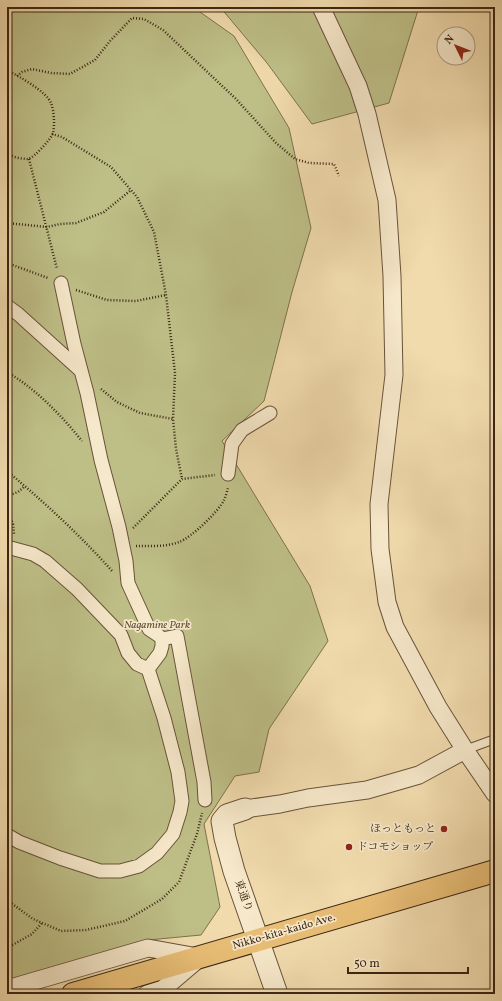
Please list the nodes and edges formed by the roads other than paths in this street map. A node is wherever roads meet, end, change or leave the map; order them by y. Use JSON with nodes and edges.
{"nodes":[{"id":1,"x":321,"y":7,"type":"edge"},
{"id":2,"x":61,"y":283,"type":"road end"},
{"id":3,"x":7,"y":306,"type":"edge"},
{"id":4,"x":80,"y":370,"type":"junction"},
{"id":5,"x":270,"y":413,"type":"dead end"},
{"id":6,"x":228,"y":474,"type":"road end"},
{"id":7,"x":10,"y":548,"type":"edge"},
{"id":8,"x":162,"y":639,"type":"junction"},
{"id":9,"x":148,"y":669,"type":"junction"},
{"id":10,"x":495,"y":739,"type":"edge"},
{"id":11,"x":465,"y":750,"type":"junction"},
{"id":12,"x":495,"y":794,"type":"edge"},
{"id":13,"x":205,"y":800,"type":"road end"},
{"id":14,"x":245,"y":809,"type":"joint"},
{"id":15,"x":7,"y":835,"type":"edge"},
{"id":16,"x":495,"y":871,"type":"edge"},
{"id":17,"x":259,"y":940,"type":"junction"},
{"id":18,"x":200,"y":957,"type":"junction"},
{"id":19,"x":7,"y":989,"type":"edge"},
{"id":20,"x":73,"y":994,"type":"edge"},
{"id":21,"x":147,"y":994,"type":"edge"},
{"id":22,"x":277,"y":994,"type":"edge"}],
"edges":[{"from":1,"to":11,"type":"street"},
{"from":2,"to":4,"type":"street"},
{"from":3,"to":4,"type":"street"},
{"from":4,"to":8,"type":"street"},
{"from":5,"to":6,"type":"street"},
{"from":7,"to":9,"type":"street"},
{"from":8,"to":9,"type":"street"},
{"from":8,"to":13,"type":"street"},
{"from":9,"to":15,"type":"street"},
{"from":10,"to":11,"type":"lane"},
{"from":11,"to":12,"type":"street"},
{"from":11,"to":14,"type":"street"},
{"from":14,"to":17,"type":"street","name":"東通り"},
{"from":16,"to":17,"type":"highway","name":"Nikko-kita-kaido Ave."},
{"from":17,"to":18,"type":"highway","name":"Nikko-kita-kaido Ave."},
{"from":17,"to":22,"type":"street","name":"東通り"},
{"from":18,"to":19,"type":"street"},
{"from":18,"to":20,"type":"highway","name":"Nikko-kita-kaido Ave."},
{"from":18,"to":21,"type":"street"}]}
